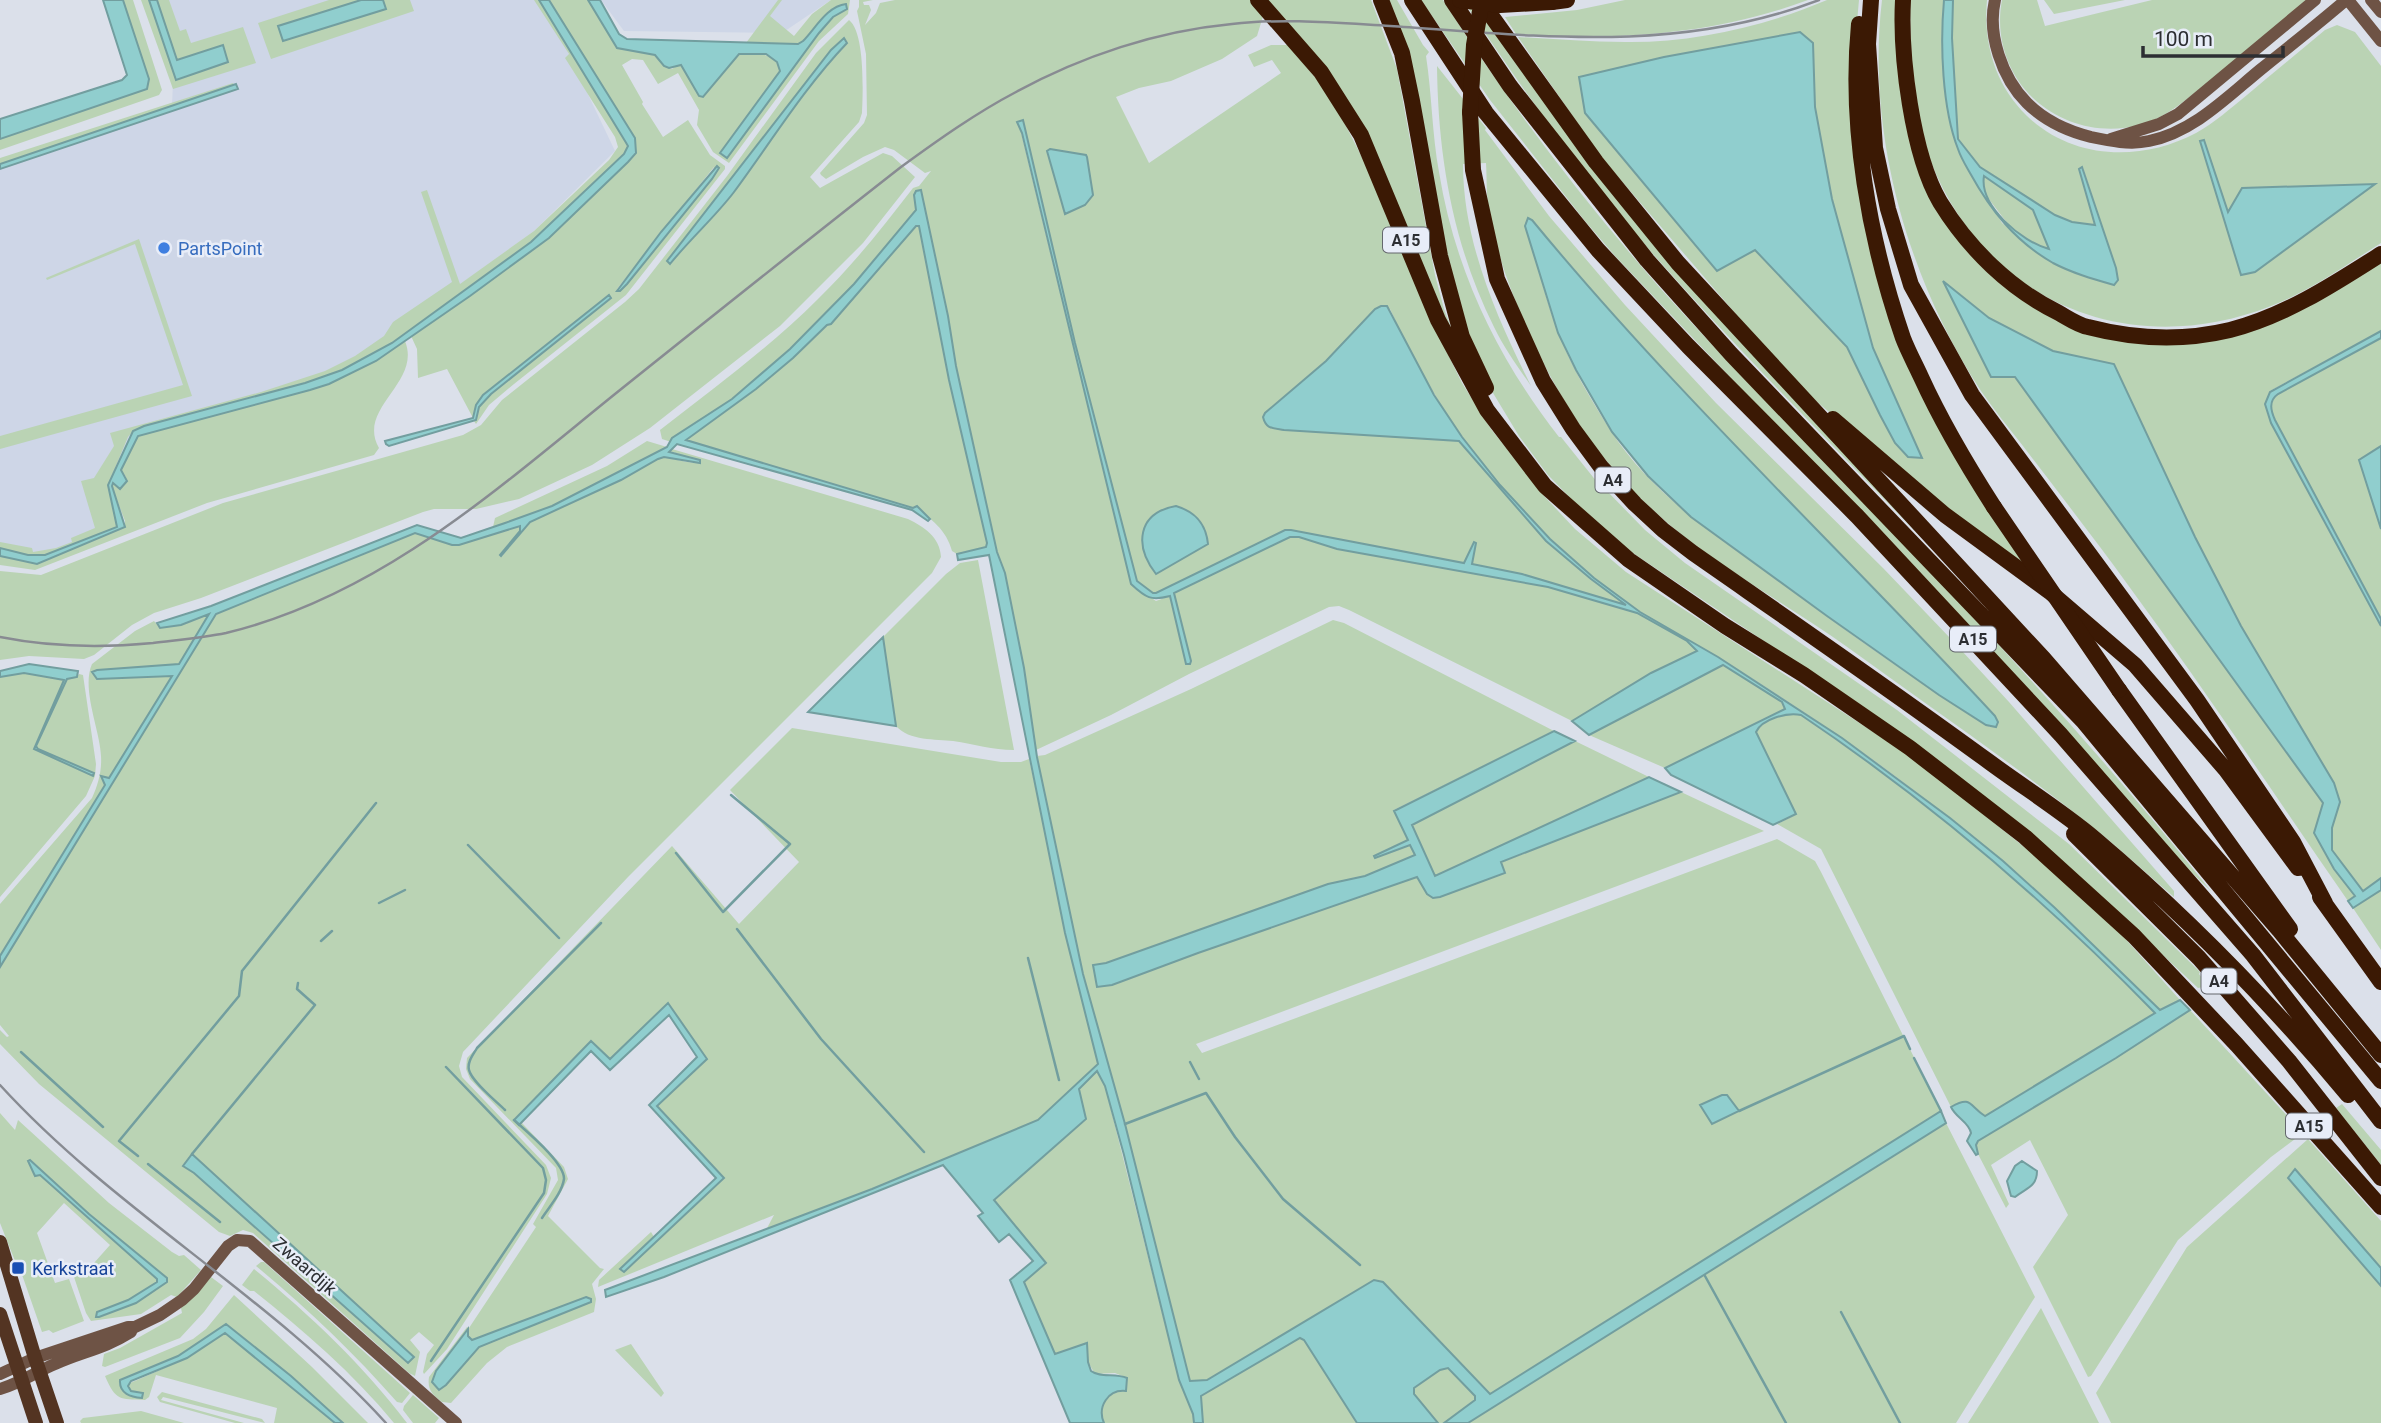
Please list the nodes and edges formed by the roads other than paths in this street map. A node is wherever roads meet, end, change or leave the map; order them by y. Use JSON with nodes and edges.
{"nodes":[{"id":1,"x":1258,"y":0,"type":"edge"},
{"id":2,"x":1381,"y":0,"type":"edge"},
{"id":3,"x":1412,"y":0,"type":"edge"},
{"id":4,"x":1452,"y":0,"type":"edge"},
{"id":5,"x":1460,"y":0,"type":"edge"},
{"id":6,"x":1481,"y":0,"type":"edge"},
{"id":7,"x":1862,"y":0,"type":"edge"},
{"id":8,"x":1871,"y":0,"type":"edge"},
{"id":9,"x":1903,"y":0,"type":"edge"},
{"id":10,"x":1995,"y":0,"type":"edge"},
{"id":11,"x":2315,"y":0,"type":"edge"},
{"id":12,"x":2347,"y":0,"type":"edge"},
{"id":13,"x":2371,"y":0,"type":"edge"},
{"id":14,"x":1559,"y":1,"type":"edge"},
{"id":15,"x":2381,"y":12,"type":"edge"},
{"id":16,"x":2381,"y":41,"type":"edge"},
{"id":17,"x":2108,"y":140,"type":"junction"},
{"id":18,"x":2381,"y":254,"type":"edge"},
{"id":19,"x":1773,"y":367,"type":"junction"},
{"id":20,"x":1545,"y":486,"type":"junction"},
{"id":21,"x":2040,"y":800,"type":"junction"},
{"id":22,"x":2330,"y":911,"type":"junction"},
{"id":23,"x":2381,"y":982,"type":"edge"},
{"id":24,"x":2334,"y":995,"type":"junction"},
{"id":25,"x":2381,"y":1055,"type":"edge"},
{"id":26,"x":2381,"y":1081,"type":"edge"},
{"id":27,"x":2381,"y":1121,"type":"edge"},
{"id":28,"x":2381,"y":1134,"type":"edge"},
{"id":29,"x":2381,"y":1178,"type":"edge"},
{"id":30,"x":2381,"y":1207,"type":"edge"},
{"id":31,"x":0,"y":1242,"type":"edge"},
{"id":32,"x":0,"y":1314,"type":"edge"},
{"id":33,"x":37,"y":1365,"type":"junction"},
{"id":34,"x":0,"y":1374,"type":"edge"},
{"id":35,"x":19,"y":1375,"type":"junction"},
{"id":36,"x":0,"y":1390,"type":"edge"},
{"id":37,"x":36,"y":1423,"type":"edge"},
{"id":38,"x":57,"y":1423,"type":"edge"},
{"id":39,"x":456,"y":1423,"type":"edge"}],
"edges":[{"from":1,"to":20,"type":"highway","number":"A15"},
{"from":2,"to":20,"type":"highway","number":"A15"},
{"from":3,"to":27,"type":"highway","number":"A15"},
{"from":4,"to":26,"type":"highway","number":"A15"},
{"from":5,"to":14,"type":"highway","bridge":true},
{"from":6,"to":19,"type":"highway","number":"A15"},
{"from":6,"to":21,"type":"highway","number":"A4","bridge":true},
{"from":7,"to":24,"type":"highway","number":"A15","bridge":true},
{"from":8,"to":22,"type":"highway","number":"A15"},
{"from":9,"to":18,"type":"highway"},
{"from":10,"to":17,"type":"street"},
{"from":11,"to":17,"type":"street"},
{"from":12,"to":16,"type":"street"},
{"from":12,"to":17,"type":"street"},
{"from":13,"to":15,"type":"street"},
{"from":19,"to":22,"type":"highway","number":"A15"},
{"from":19,"to":24,"type":"highway","number":"A15"},
{"from":20,"to":30,"type":"highway","number":"A15"},
{"from":21,"to":28,"type":"highway","number":"A4"},
{"from":21,"to":29,"type":"highway","number":"A4"},
{"from":22,"to":23,"type":"highway","number":"A15"},
{"from":24,"to":25,"type":"highway","number":"A15"},
{"from":31,"to":33,"type":"main road"},
{"from":32,"to":35,"type":"main road"},
{"from":33,"to":35,"type":"street","name":"Zwaardijk"},
{"from":33,"to":38,"type":"main road"},
{"from":33,"to":39,"type":"street","name":"Zwaardijk"},
{"from":34,"to":35,"type":"street"},
{"from":35,"to":36,"type":"street"},
{"from":35,"to":37,"type":"main road"}]}
